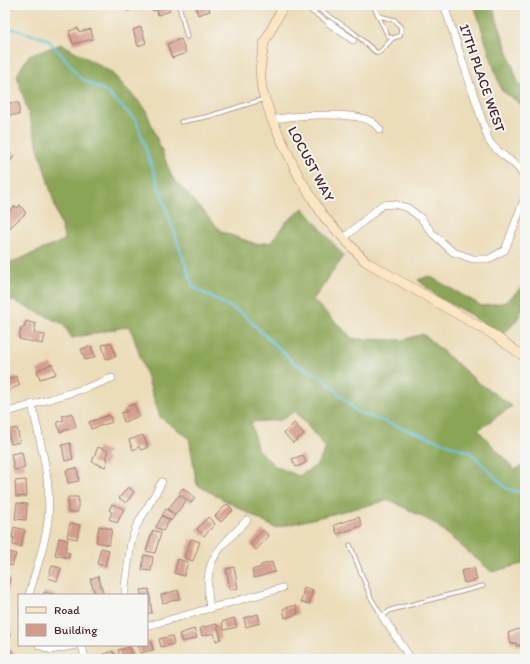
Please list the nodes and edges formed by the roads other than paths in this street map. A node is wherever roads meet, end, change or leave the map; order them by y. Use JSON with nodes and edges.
{"nodes":[{"id":1,"x":12,"y":5,"type":"edge"},
{"id":2,"x":179,"y":5,"type":"edge"},
{"id":3,"x":284,"y":5,"type":"edge"},
{"id":4,"x":302,"y":5,"type":"edge"},
{"id":5,"x":313,"y":5,"type":"edge"},
{"id":6,"x":373,"y":5,"type":"edge"},
{"id":7,"x":444,"y":5,"type":"edge"},
{"id":8,"x":5,"y":7,"type":"edge"},
{"id":9,"x":379,"y":16,"type":"junction"},
{"id":10,"x":329,"y":23,"type":"joint"},
{"id":11,"x":187,"y":36,"type":"dead end"},
{"id":12,"x":393,"y":38,"type":"junction"},
{"id":13,"x":353,"y":40,"type":"dead end"},
{"id":14,"x":264,"y":99,"type":"junction"},
{"id":15,"x":272,"y":120,"type":"junction"},
{"id":16,"x":181,"y":122,"type":"dead end"},
{"id":17,"x":380,"y":130,"type":"dead end"},
{"id":18,"x":523,"y":168,"type":"edge"},
{"id":19,"x":525,"y":184,"type":"edge"},
{"id":20,"x":525,"y":197,"type":"edge"},
{"id":21,"x":344,"y":238,"type":"junction"},
{"id":22,"x":525,"y":357,"type":"edge"},
{"id":23,"x":112,"y":378,"type":"dead end"},
{"id":24,"x":32,"y":404,"type":"junction"},
{"id":25,"x":5,"y":413,"type":"edge"},
{"id":26,"x":162,"y":482,"type":"dead end"},
{"id":27,"x":247,"y":520,"type":"dead end"},
{"id":28,"x":350,"y":545,"type":"dead end"},
{"id":29,"x":483,"y":586,"type":"dead end"},
{"id":30,"x":282,"y":588,"type":"dead end"},
{"id":31,"x":29,"y":594,"type":"edge"},
{"id":32,"x":125,"y":594,"type":"edge"},
{"id":33,"x":210,"y":609,"type":"junction"},
{"id":34,"x":382,"y":616,"type":"junction"},
{"id":35,"x":148,"y":626,"type":"edge"},
{"id":36,"x":41,"y":646,"type":"edge"},
{"id":37,"x":72,"y":646,"type":"edge"},
{"id":38,"x":82,"y":646,"type":"edge"},
{"id":39,"x":408,"y":658,"type":"edge"},
{"id":40,"x":85,"y":659,"type":"edge"}],
"edges":[{"from":1,"to":8,"type":"lane"},
{"from":2,"to":11,"type":"lane"},
{"from":3,"to":14,"type":"main road","name":"LOCUST WAY"},
{"from":4,"to":10,"type":"lane"},
{"from":5,"to":12,"type":"lane"},
{"from":6,"to":9,"type":"lane"},
{"from":7,"to":18,"type":"street","name":"17TH PLACE WEST"},
{"from":9,"to":12,"type":"lane"},
{"from":9,"to":12,"type":"lane"},
{"from":10,"to":13,"type":"street"},
{"from":14,"to":15,"type":"main road","name":"LOCUST WAY"},
{"from":14,"to":16,"type":"lane"},
{"from":15,"to":17,"type":"street"},
{"from":15,"to":21,"type":"main road","name":"LOCUST WAY"},
{"from":18,"to":19,"type":"street"},
{"from":20,"to":21,"type":"street"},
{"from":21,"to":22,"type":"main road","name":"LOCUST WAY"},
{"from":23,"to":24,"type":"street"},
{"from":24,"to":25,"type":"street"},
{"from":24,"to":31,"type":"street"},
{"from":26,"to":32,"type":"street"},
{"from":27,"to":33,"type":"street"},
{"from":28,"to":34,"type":"lane"},
{"from":29,"to":34,"type":"lane"},
{"from":30,"to":33,"type":"street"},
{"from":33,"to":35,"type":"street"},
{"from":34,"to":39,"type":"street"},
{"from":36,"to":37,"type":"street"},
{"from":38,"to":40,"type":"street"}]}
